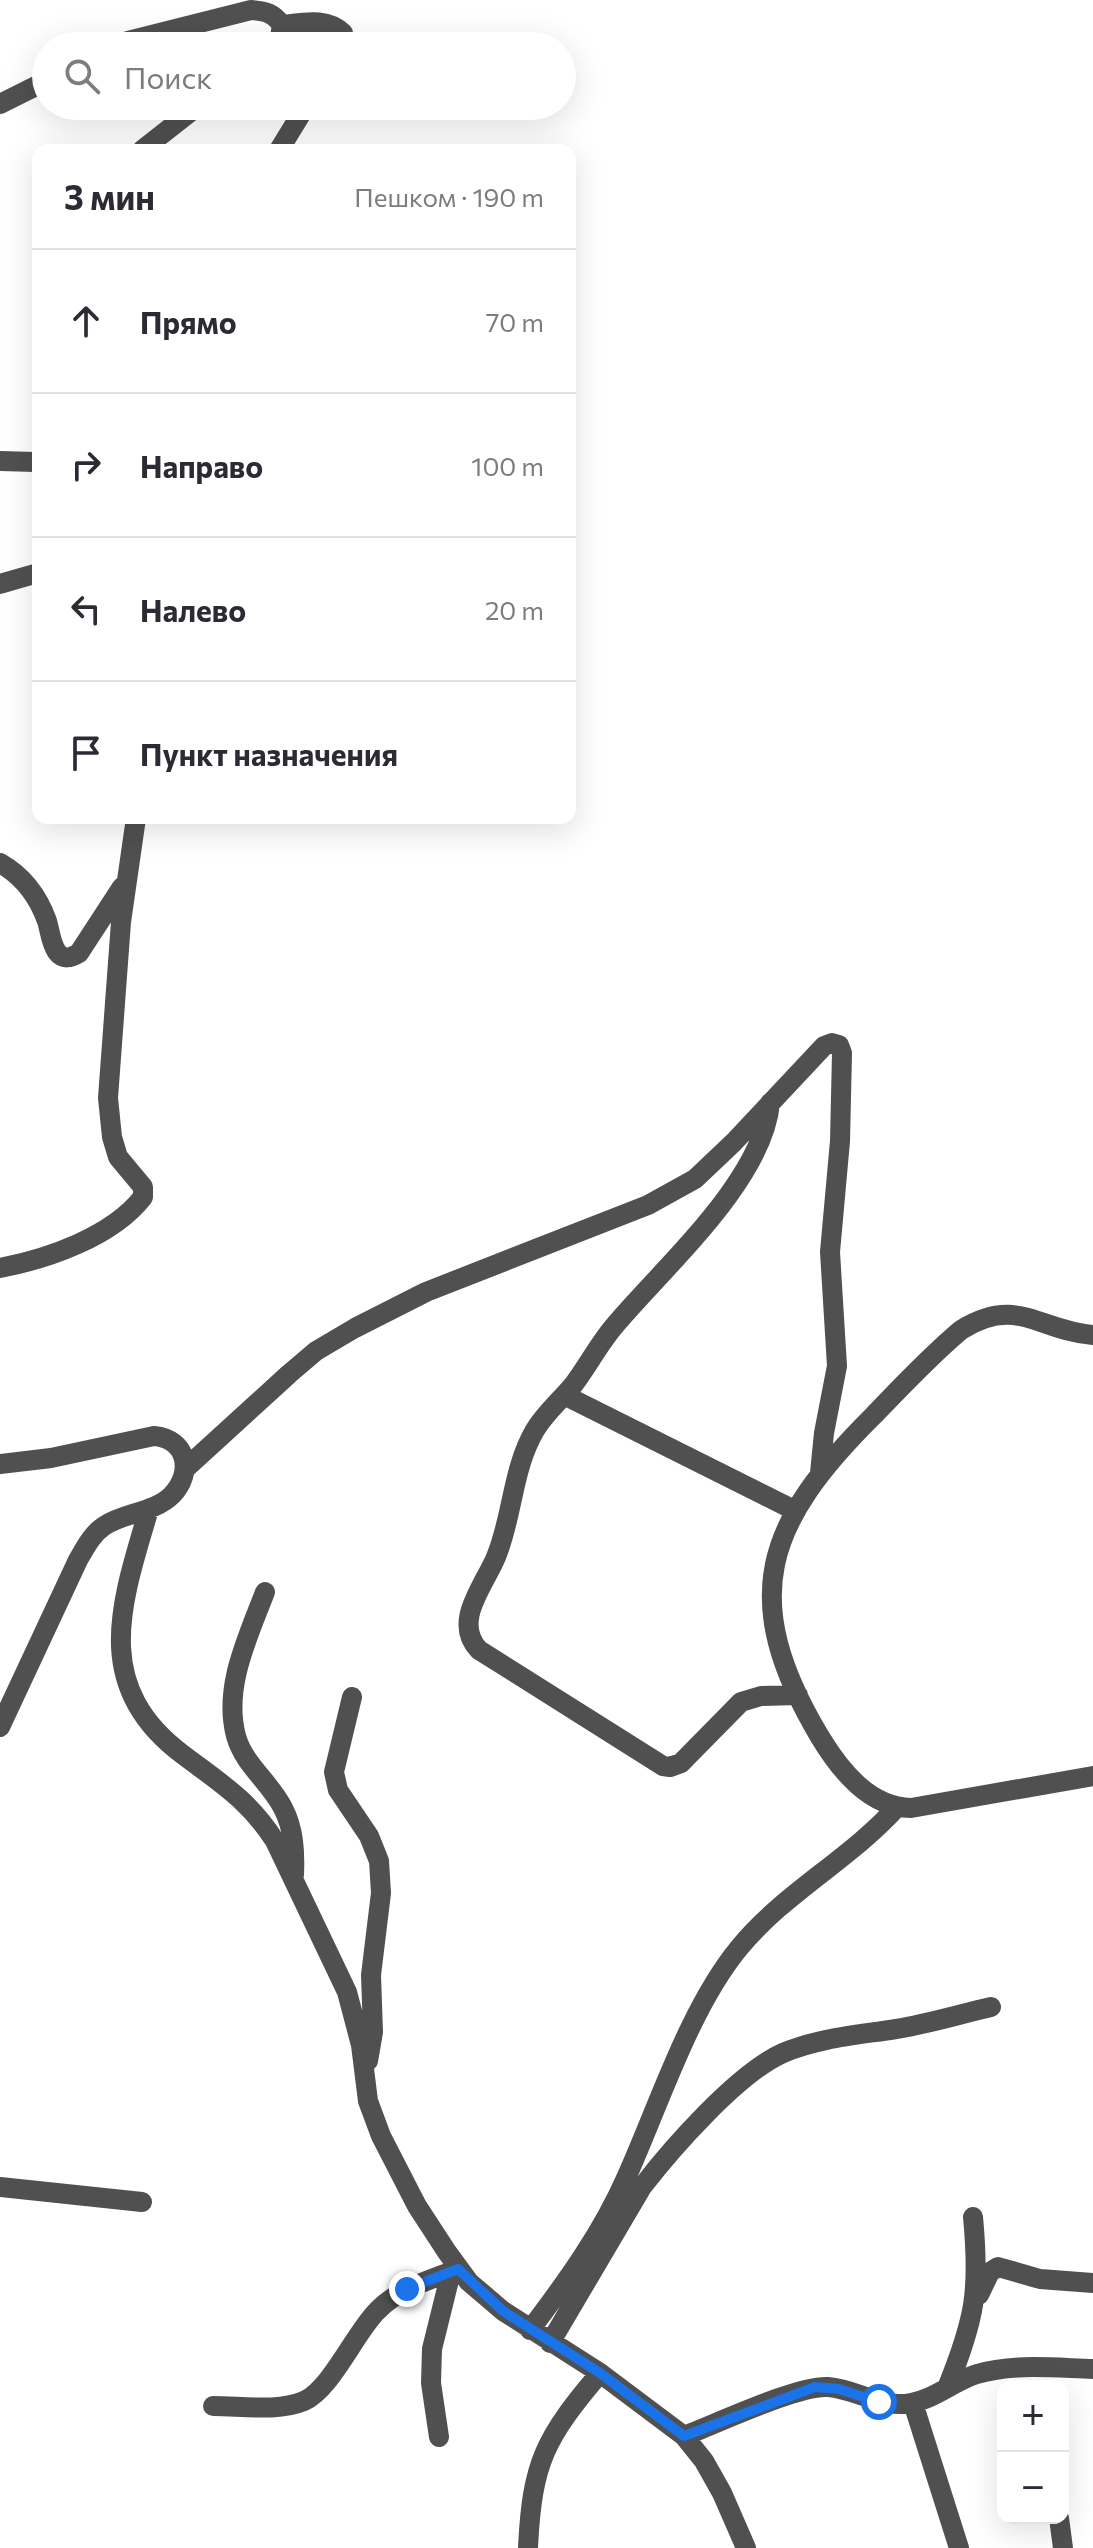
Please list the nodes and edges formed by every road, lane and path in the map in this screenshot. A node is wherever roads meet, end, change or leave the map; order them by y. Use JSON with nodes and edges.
{"nodes":[{"id":1,"x":282,"y":25,"type":"junction"},
{"id":2,"x":164,"y":32,"type":"edge"},
{"id":3,"x":281,"y":32,"type":"edge"},
{"id":4,"x":342,"y":32,"type":"edge"},
{"id":5,"x":32,"y":88,"type":"edge"},
{"id":6,"x":0,"y":104,"type":"edge"},
{"id":7,"x":180,"y":120,"type":"edge"},
{"id":8,"x":297,"y":120,"type":"edge"},
{"id":9,"x":150,"y":144,"type":"edge"},
{"id":10,"x":283,"y":144,"type":"edge"},
{"id":11,"x":0,"y":461,"type":"edge"},
{"id":12,"x":32,"y":462,"type":"edge"},
{"id":13,"x":32,"y":575,"type":"edge"},
{"id":14,"x":0,"y":584,"type":"edge"},
{"id":15,"x":135,"y":824,"type":"edge"},
{"id":16,"x":0,"y":863,"type":"edge"},
{"id":17,"x":127,"y":880,"type":"junction"},
{"id":18,"x":770,"y":1103,"type":"junction"},
{"id":19,"x":0,"y":1268,"type":"edge"},
{"id":20,"x":1093,"y":1335,"type":"edge"},
{"id":21,"x":564,"y":1395,"type":"junction"},
{"id":22,"x":0,"y":1464,"type":"edge"},
{"id":23,"x":186,"y":1468,"type":"junction"},
{"id":24,"x":820,"y":1473,"type":"junction"},
{"id":25,"x":149,"y":1509,"type":"junction"},
{"id":26,"x":796,"y":1511,"type":"junction"},
{"id":27,"x":265,"y":1592,"type":"dead end"},
{"id":28,"x":798,"y":1695,"type":"junction"},
{"id":29,"x":352,"y":1697,"type":"dead end"},
{"id":30,"x":0,"y":1727,"type":"edge"},
{"id":31,"x":1093,"y":1776,"type":"edge"},
{"id":32,"x":897,"y":1807,"type":"junction"},
{"id":33,"x":294,"y":1880,"type":"junction"},
{"id":34,"x":991,"y":2007,"type":"dead end"},
{"id":35,"x":364,"y":2075,"type":"junction"},
{"id":36,"x":0,"y":2187,"type":"edge"},
{"id":37,"x":142,"y":2202,"type":"dead end"},
{"id":38,"x":973,"y":2217,"type":"dead end"},
{"id":39,"x":455,"y":2270,"type":"junction"},
{"id":40,"x":1093,"y":2283,"type":"edge"},
{"id":41,"x":975,"y":2302,"type":"junction"},
{"id":42,"x":530,"y":2330,"type":"junction"},
{"id":43,"x":550,"y":2343,"type":"junction"},
{"id":44,"x":1093,"y":2369,"type":"edge"},
{"id":45,"x":600,"y":2373,"type":"junction"},
{"id":46,"x":1055,"y":2377,"type":"edge"},
{"id":47,"x":947,"y":2388,"type":"junction"},
{"id":48,"x":913,"y":2403,"type":"junction"},
{"id":49,"x":213,"y":2406,"type":"dead end"},
{"id":50,"x":684,"y":2436,"type":"junction"},
{"id":51,"x":439,"y":2437,"type":"dead end"},
{"id":52,"x":1060,"y":2524,"type":"edge"},
{"id":53,"x":528,"y":2548,"type":"edge"},
{"id":54,"x":746,"y":2548,"type":"edge"},
{"id":55,"x":959,"y":2548,"type":"edge"},
{"id":56,"x":1063,"y":2548,"type":"edge"}],
"edges":[{"from":1,"to":2,"type":"street"},
{"from":1,"to":3,"type":"street"},
{"from":1,"to":4,"type":"street"},
{"from":5,"to":6,"type":"street"},
{"from":7,"to":9,"type":"street"},
{"from":8,"to":10,"type":"street"},
{"from":11,"to":12,"type":"street"},
{"from":13,"to":14,"type":"street"},
{"from":15,"to":17,"type":"street"},
{"from":16,"to":17,"type":"street"},
{"from":17,"to":19,"type":"street"},
{"from":18,"to":21,"type":"street"},
{"from":18,"to":23,"type":"street"},
{"from":18,"to":24,"type":"street"},
{"from":20,"to":24,"type":"street"},
{"from":21,"to":26,"type":"street"},
{"from":21,"to":28,"type":"street"},
{"from":22,"to":23,"type":"street"},
{"from":23,"to":25,"type":"street"},
{"from":24,"to":26,"type":"street"},
{"from":25,"to":30,"type":"street"},
{"from":25,"to":33,"type":"street"},
{"from":26,"to":28,"type":"street"},
{"from":27,"to":33,"type":"street"},
{"from":28,"to":32,"type":"street"},
{"from":29,"to":35,"type":"street"},
{"from":31,"to":32,"type":"street"},
{"from":32,"to":42,"type":"street"},
{"from":33,"to":35,"type":"street"},
{"from":34,"to":43,"type":"street"},
{"from":35,"to":39,"type":"street"},
{"from":36,"to":37,"type":"street"},
{"from":38,"to":41,"type":"street"},
{"from":39,"to":42,"type":"street"},
{"from":39,"to":49,"type":"street"},
{"from":39,"to":51,"type":"street"},
{"from":40,"to":41,"type":"street"},
{"from":41,"to":47,"type":"street"},
{"from":42,"to":43,"type":"street"},
{"from":43,"to":45,"type":"street"},
{"from":44,"to":46,"type":"street"},
{"from":45,"to":50,"type":"street"},
{"from":45,"to":53,"type":"street"},
{"from":46,"to":47,"type":"street"},
{"from":47,"to":48,"type":"street"},
{"from":48,"to":50,"type":"street"},
{"from":48,"to":55,"type":"street"},
{"from":50,"to":54,"type":"street"},
{"from":52,"to":56,"type":"street"}]}
